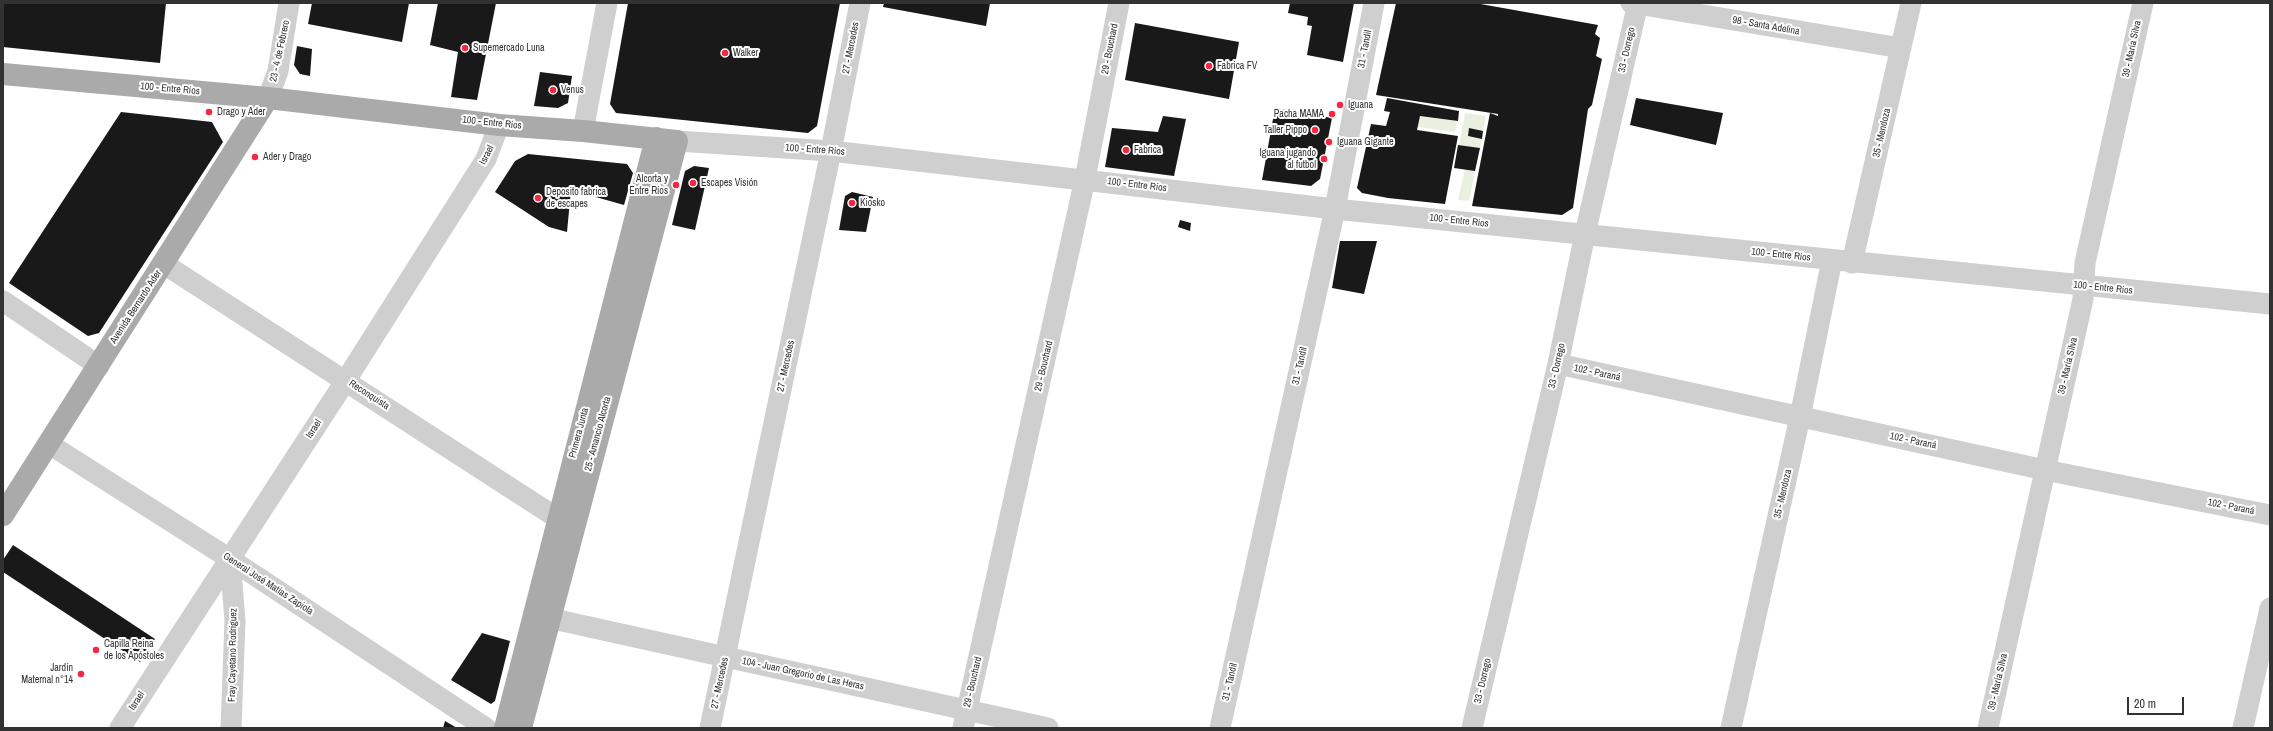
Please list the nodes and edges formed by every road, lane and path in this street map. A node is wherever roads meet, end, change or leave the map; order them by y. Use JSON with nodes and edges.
{"nodes":[{"id":1,"x":289,"y":3,"type":"edge"},
{"id":2,"x":607,"y":3,"type":"edge"},
{"id":3,"x":860,"y":3,"type":"edge"},
{"id":4,"x":1119,"y":3,"type":"edge"},
{"id":5,"x":1374,"y":3,"type":"edge"},
{"id":6,"x":1636,"y":3,"type":"edge"},
{"id":7,"x":1911,"y":3,"type":"edge"},
{"id":8,"x":2142,"y":3,"type":"edge"},
{"id":9,"x":1901,"y":48,"type":"junction"},
{"id":10,"x":3,"y":74,"type":"edge"},
{"id":11,"x":268,"y":98,"type":"junction"},
{"id":12,"x":499,"y":125,"type":"junction"},
{"id":13,"x":584,"y":131,"type":"junction"},
{"id":14,"x":666,"y":140,"type":"junction"},
{"id":15,"x":831,"y":151,"type":"junction"},
{"id":16,"x":1085,"y":179,"type":"junction"},
{"id":17,"x":1335,"y":208,"type":"junction"},
{"id":18,"x":1584,"y":234,"type":"junction"},
{"id":19,"x":1842,"y":262,"type":"junction"},
{"id":20,"x":164,"y":264,"type":"junction"},
{"id":21,"x":2084,"y":286,"type":"junction"},
{"id":22,"x":3,"y":301,"type":"edge"},
{"id":23,"x":2270,"y":304,"type":"edge"},
{"id":24,"x":1558,"y":364,"type":"junction"},
{"id":25,"x":99,"y":366,"type":"junction"},
{"id":26,"x":346,"y":380,"type":"junction"},
{"id":27,"x":1800,"y":417,"type":"junction"},
{"id":28,"x":49,"y":444,"type":"junction"},
{"id":29,"x":2045,"y":470,"type":"junction"},
{"id":30,"x":3,"y":515,"type":"edge"},
{"id":31,"x":2270,"y":515,"type":"edge"},
{"id":32,"x":566,"y":521,"type":"junction"},
{"id":33,"x":230,"y":559,"type":"junction"},
{"id":34,"x":2270,"y":608,"type":"edge"},
{"id":35,"x":542,"y":616,"type":"junction"},
{"id":36,"x":725,"y":657,"type":"junction"},
{"id":37,"x":965,"y":719,"type":"edge"},
{"id":38,"x":120,"y":728,"type":"edge"},
{"id":39,"x":231,"y":728,"type":"edge"},
{"id":40,"x":486,"y":728,"type":"edge"},
{"id":41,"x":505,"y":728,"type":"edge"},
{"id":42,"x":521,"y":728,"type":"edge"},
{"id":43,"x":710,"y":728,"type":"edge"},
{"id":44,"x":1048,"y":728,"type":"edge"},
{"id":45,"x":1220,"y":728,"type":"edge"},
{"id":46,"x":1472,"y":728,"type":"edge"},
{"id":47,"x":1731,"y":728,"type":"edge"},
{"id":48,"x":1988,"y":728,"type":"edge"},
{"id":49,"x":2243,"y":728,"type":"edge"}],
"edges":[{"from":1,"to":11,"type":"street","name":"23 - 4 de Febrero"},
{"from":2,"to":13,"type":"street"},
{"from":3,"to":15,"type":"street","name":"27 - Mercedes"},
{"from":4,"to":16,"type":"street","name":"29 - Bouchard"},
{"from":5,"to":17,"type":"street","name":"31 - Tandil"},
{"from":6,"to":9,"type":"street","name":"98 - Santa Adelina"},
{"from":6,"to":18,"type":"street","name":"33 - Dorrego"},
{"from":7,"to":9,"type":"street","name":"35 - Mendoza"},
{"from":8,"to":21,"type":"street","name":"39 - María Silva"},
{"from":9,"to":19,"type":"street","name":"35 - Mendoza"},
{"from":10,"to":11,"type":"main road","name":"100 - Entre Ríos"},
{"from":11,"to":12,"type":"main road","name":"100 - Entre Ríos"},
{"from":11,"to":20,"type":"main road","name":"Avenida Bernardo Ader"},
{"from":12,"to":13,"type":"main road","name":"100 - Entre Ríos"},
{"from":12,"to":26,"type":"street","name":"Israel"},
{"from":13,"to":14,"type":"main road","name":"100 - Entre Ríos"},
{"from":14,"to":15,"type":"street","name":"100 - Entre Ríos"},
{"from":14,"to":32,"type":"main road","name":"Primera Junta"},
{"from":15,"to":16,"type":"street","name":"100 - Entre Ríos"},
{"from":15,"to":36,"type":"street","name":"27 - Mercedes"},
{"from":16,"to":17,"type":"street","name":"100 - Entre Ríos"},
{"from":16,"to":37,"type":"street","name":"29 - Bouchard"},
{"from":17,"to":18,"type":"street","name":"100 - Entre Ríos"},
{"from":17,"to":45,"type":"street","name":"31 - Tandil"},
{"from":18,"to":19,"type":"street","name":"100 - Entre Ríos"},
{"from":18,"to":24,"type":"street","name":"33 - Dorrego"},
{"from":19,"to":21,"type":"street","name":"100 - Entre Ríos"},
{"from":19,"to":27,"type":"street","name":"35 - Mendoza"},
{"from":20,"to":25,"type":"main road","name":"Avenida Bernardo Ader"},
{"from":20,"to":26,"type":"street","name":"Reconquista"},
{"from":21,"to":23,"type":"street","name":"100 - Entre Ríos"},
{"from":21,"to":29,"type":"street","name":"39 - María Silva"},
{"from":22,"to":25,"type":"street"},
{"from":24,"to":27,"type":"street","name":"102 - Paraná"},
{"from":24,"to":46,"type":"street","name":"33 - Dorrego"},
{"from":25,"to":28,"type":"main road","name":"Avenida Bernardo Ader"},
{"from":26,"to":32,"type":"street","name":"Reconquista"},
{"from":26,"to":33,"type":"street","name":"Israel"},
{"from":27,"to":29,"type":"street","name":"102 - Paraná"},
{"from":27,"to":47,"type":"street","name":"35 - Mendoza"},
{"from":28,"to":30,"type":"main road","name":"Avenida Bernardo Ader"},
{"from":28,"to":33,"type":"street","name":"General José Matías Zapiola"},
{"from":29,"to":31,"type":"street","name":"102 - Paraná"},
{"from":29,"to":48,"type":"street","name":"39 - María Silva"},
{"from":32,"to":35,"type":"main road","name":"Primera Junta"},
{"from":33,"to":38,"type":"street","name":"Israel"},
{"from":33,"to":39,"type":"street","name":"Fray Cayetano Rodríguez"},
{"from":33,"to":40,"type":"street","name":"General José Matías Zapiola"},
{"from":34,"to":49,"type":"street"},
{"from":35,"to":36,"type":"street","name":"104 - Juan Gregorio de Las Heras"},
{"from":35,"to":41,"type":"main road","name":"Primera Junta"},
{"from":35,"to":42,"type":"main road"},
{"from":36,"to":37,"type":"street","name":"104 - Juan Gregorio de Las Heras"},
{"from":36,"to":43,"type":"street","name":"27 - Mercedes"},
{"from":37,"to":44,"type":"street","name":"104 - Juan Gregorio de Las Heras"}]}
